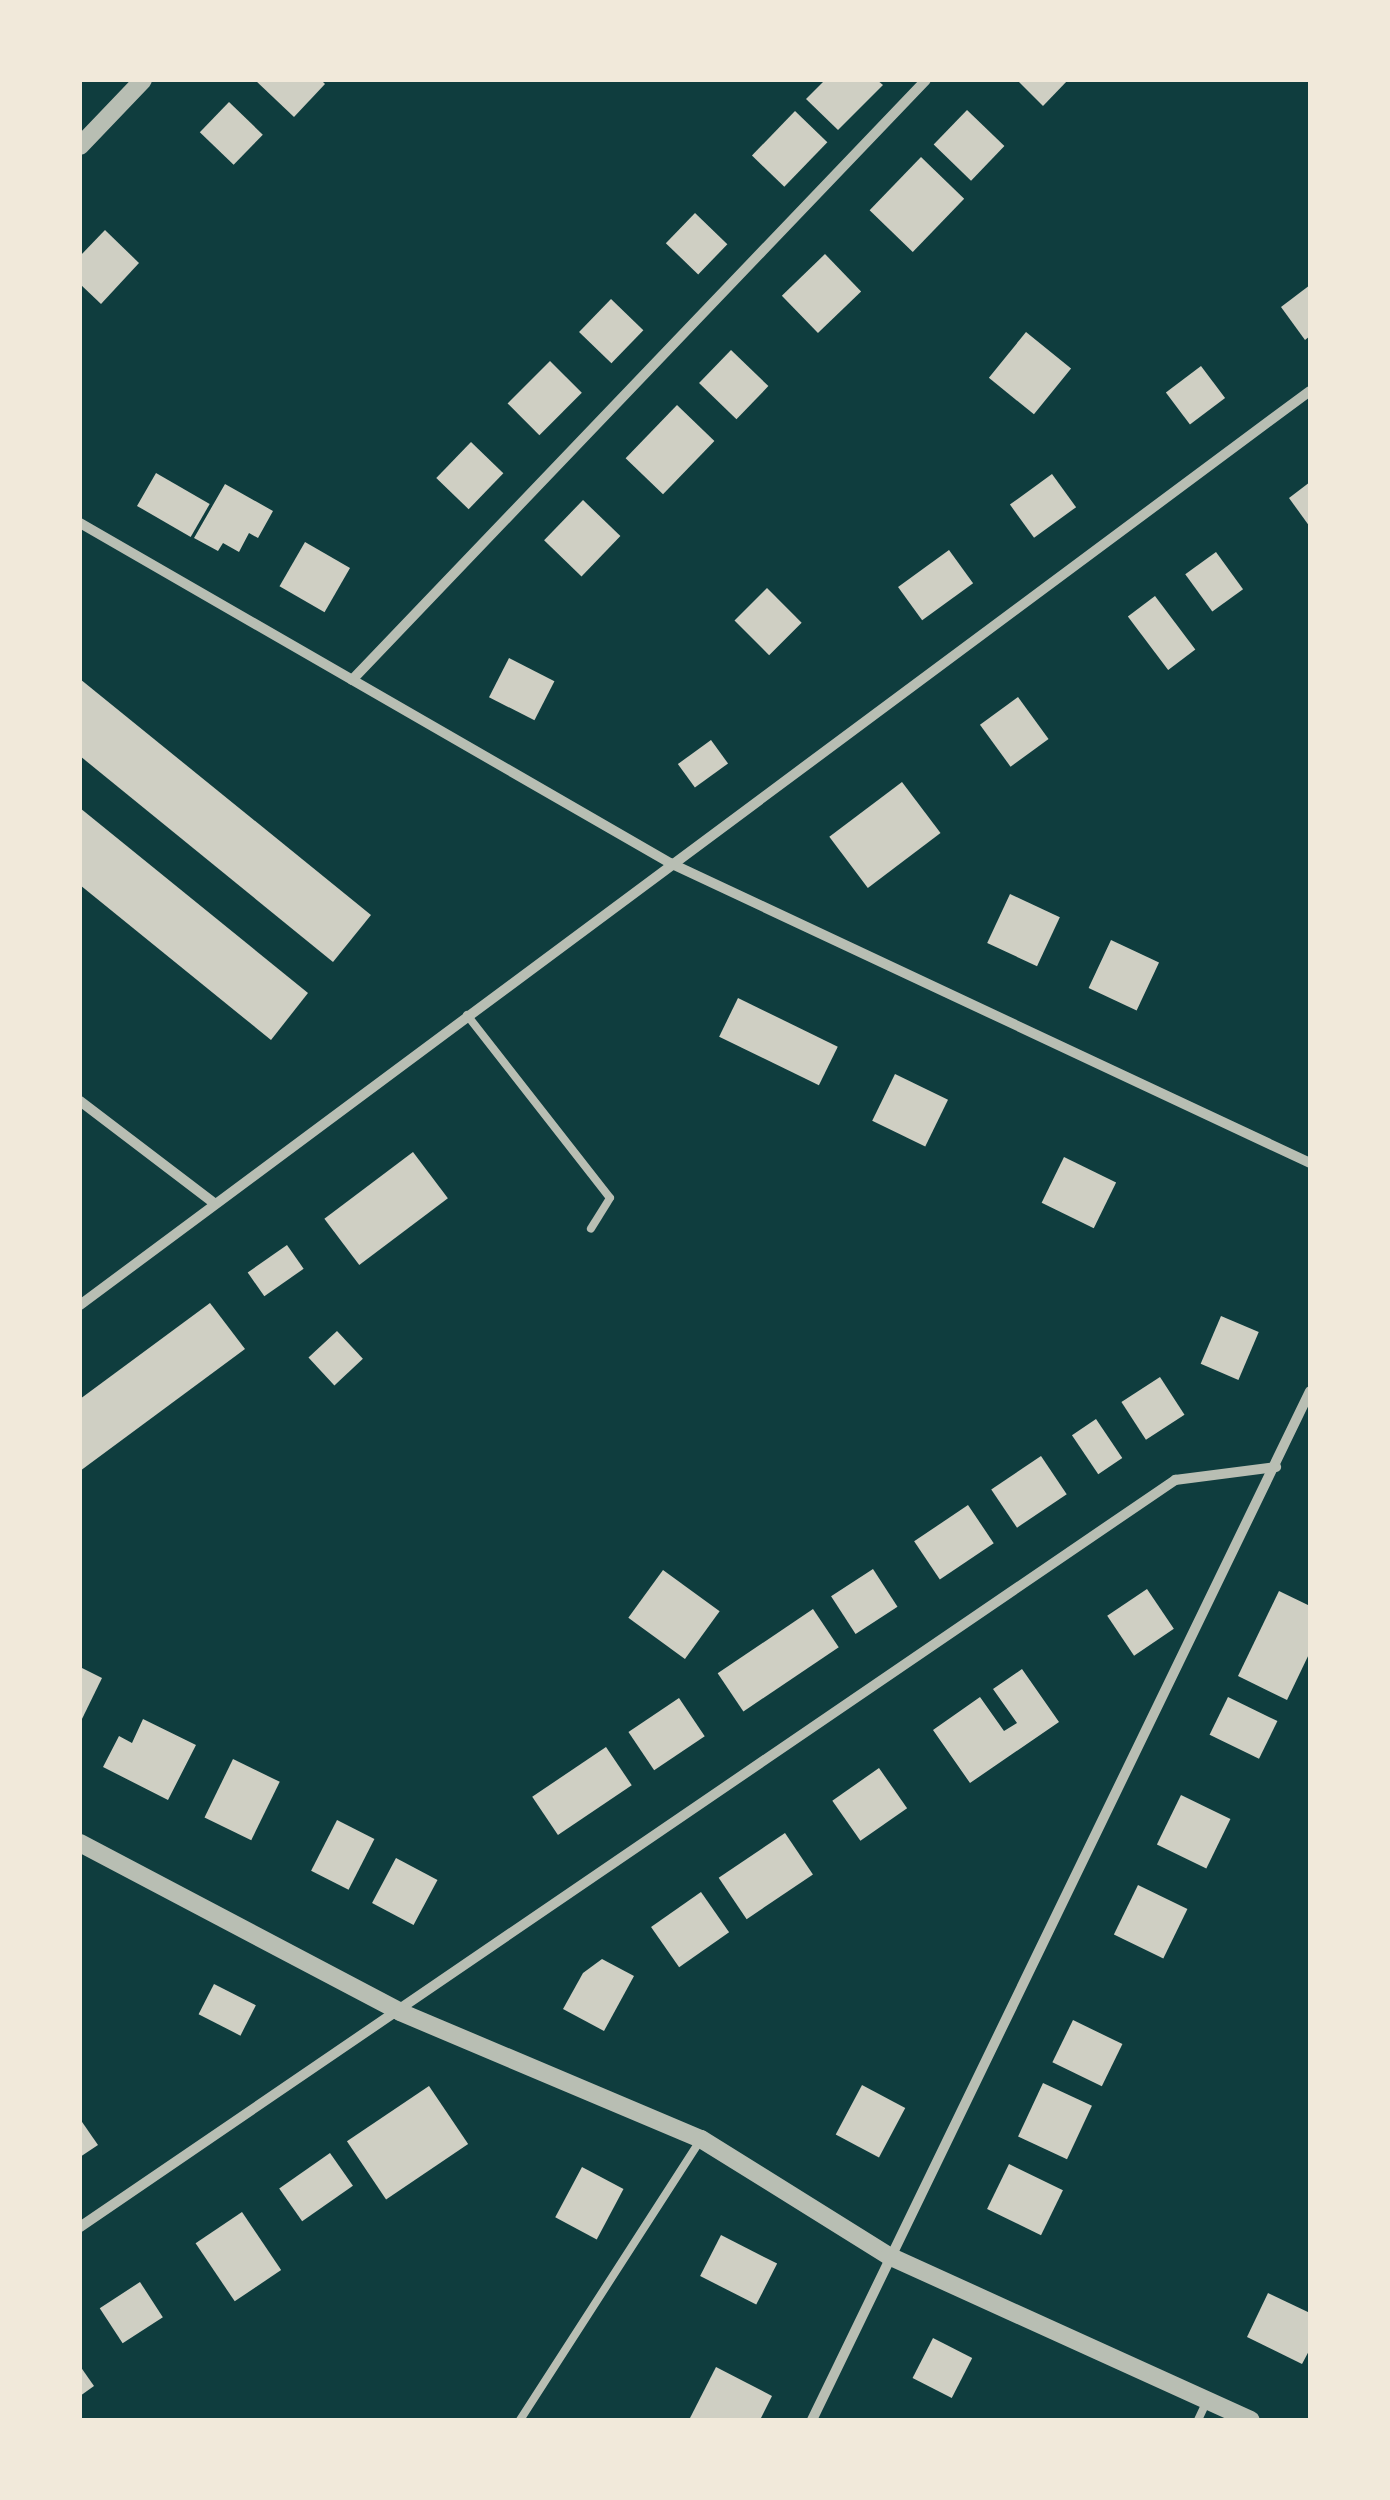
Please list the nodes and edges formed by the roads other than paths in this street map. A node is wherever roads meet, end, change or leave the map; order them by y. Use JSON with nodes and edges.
{"nodes":[{"id":1,"x":144,"y":80,"type":"edge"},
{"id":2,"x":926,"y":80,"type":"edge"},
{"id":3,"x":80,"y":146,"type":"edge"},
{"id":4,"x":1310,"y":390,"type":"edge"},
{"id":5,"x":80,"y":523,"type":"edge"},
{"id":6,"x":352,"y":680,"type":"junction"},
{"id":7,"x":670,"y":863,"type":"junction"},
{"id":8,"x":468,"y":1015,"type":"junction"},
{"id":9,"x":80,"y":1101,"type":"edge"},
{"id":10,"x":1310,"y":1163,"type":"edge"},
{"id":11,"x":214,"y":1204,"type":"junction"},
{"id":12,"x":590,"y":1228,"type":"dead end"},
{"id":13,"x":80,"y":1305,"type":"edge"},
{"id":14,"x":1310,"y":1391,"type":"edge"},
{"id":15,"x":1276,"y":1467,"type":"junction"},
{"id":16,"x":80,"y":1842,"type":"edge"},
{"id":17,"x":400,"y":2012,"type":"junction"},
{"id":18,"x":701,"y":2138,"type":"junction"},
{"id":19,"x":80,"y":2227,"type":"edge"},
{"id":20,"x":889,"y":2256,"type":"junction"},
{"id":21,"x":1208,"y":2396,"type":"junction"},
{"id":22,"x":520,"y":2420,"type":"edge"},
{"id":23,"x":812,"y":2420,"type":"edge"},
{"id":24,"x":1198,"y":2420,"type":"edge"},
{"id":25,"x":1251,"y":2420,"type":"edge"}],
"edges":[{"from":1,"to":3,"type":"street"},
{"from":2,"to":6,"type":"street"},
{"from":4,"to":7,"type":"street"},
{"from":5,"to":6,"type":"street"},
{"from":6,"to":7,"type":"street"},
{"from":7,"to":8,"type":"street"},
{"from":7,"to":10,"type":"street"},
{"from":8,"to":11,"type":"street"},
{"from":8,"to":12,"type":"lane"},
{"from":9,"to":11,"type":"street"},
{"from":11,"to":13,"type":"street"},
{"from":14,"to":15,"type":"street"},
{"from":15,"to":17,"type":"street"},
{"from":15,"to":20,"type":"street"},
{"from":16,"to":17,"type":"street"},
{"from":17,"to":18,"type":"street"},
{"from":17,"to":19,"type":"street"},
{"from":18,"to":20,"type":"street"},
{"from":18,"to":22,"type":"lane"},
{"from":20,"to":21,"type":"street"},
{"from":20,"to":23,"type":"street"},
{"from":21,"to":24,"type":"lane"},
{"from":21,"to":25,"type":"street"}]}
